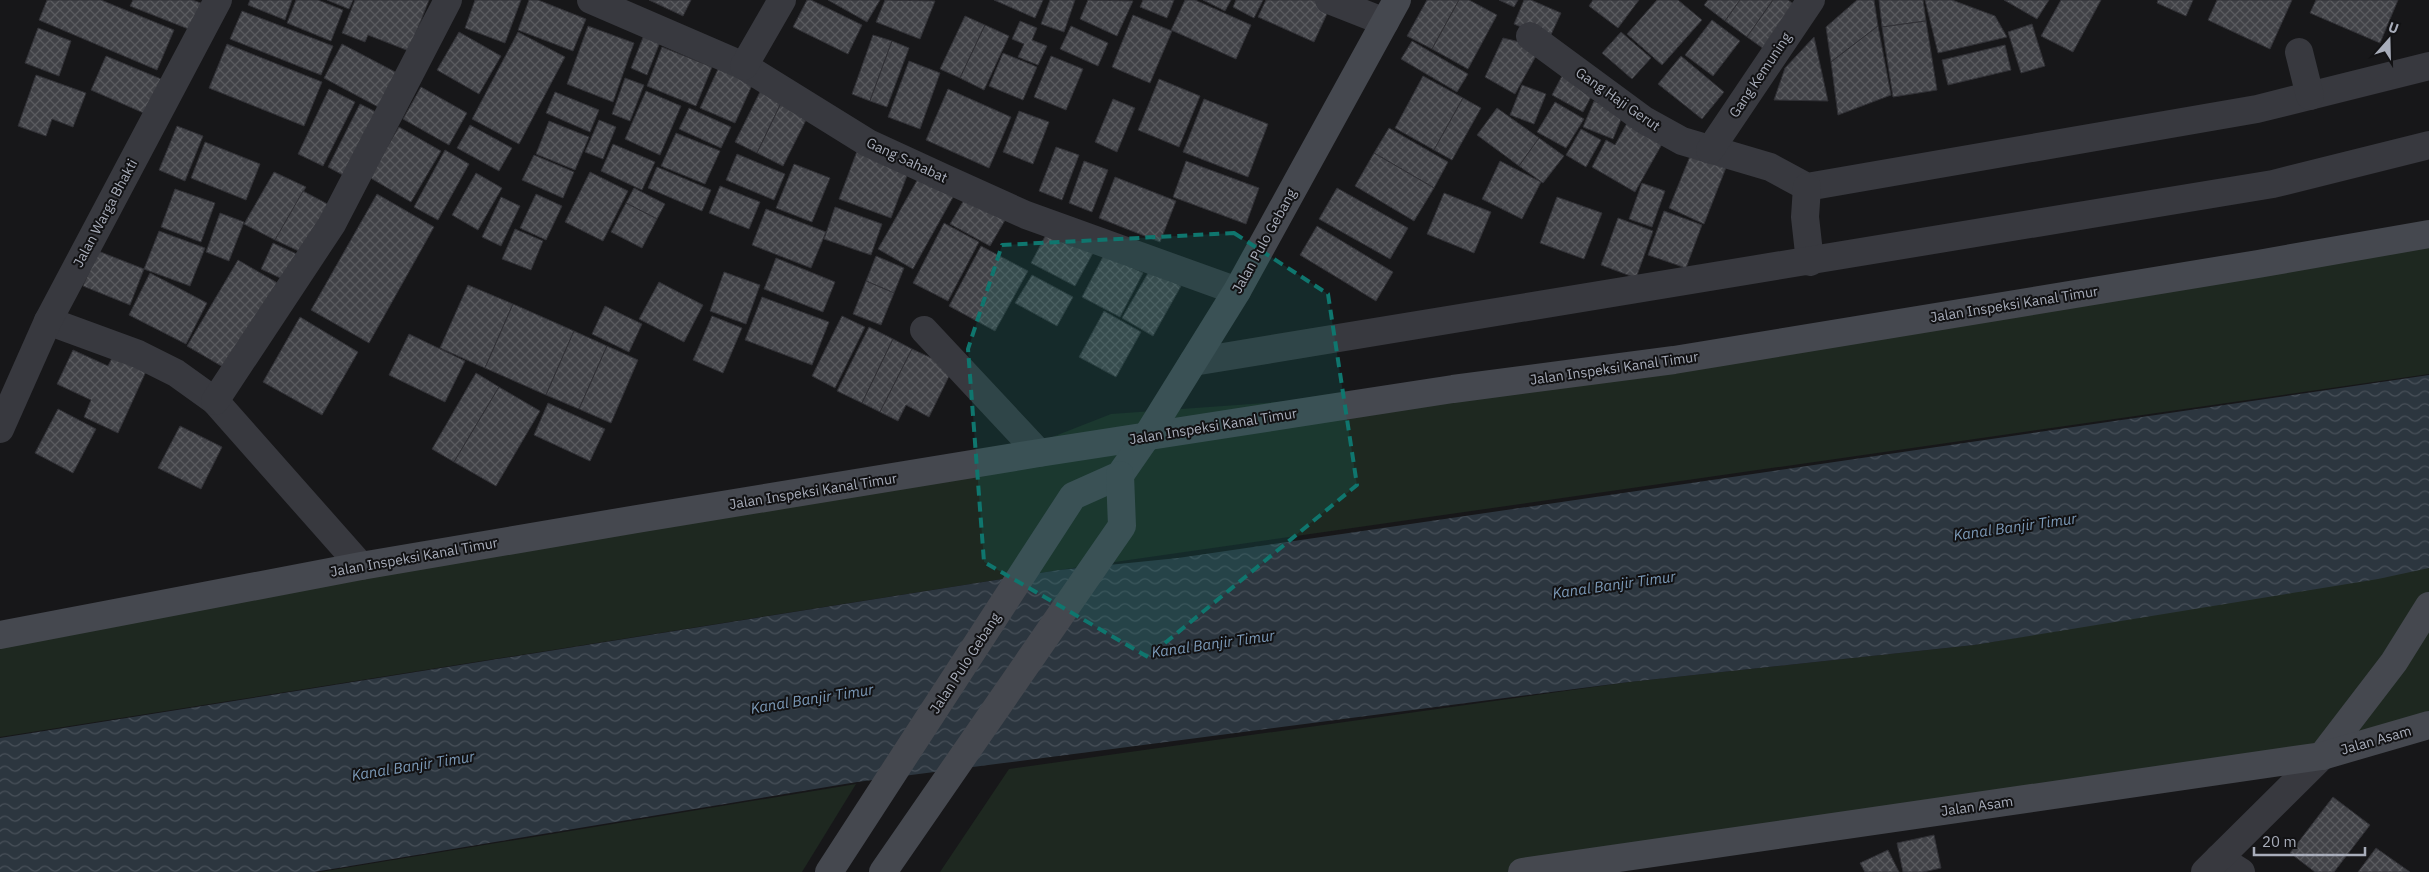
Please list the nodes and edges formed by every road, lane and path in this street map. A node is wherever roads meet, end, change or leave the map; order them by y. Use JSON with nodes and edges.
{"nodes":[{"id":1,"x":218,"y":0,"type":"edge"},
{"id":2,"x":448,"y":0,"type":"edge"},
{"id":3,"x":591,"y":0,"type":"edge"},
{"id":4,"x":782,"y":0,"type":"edge"},
{"id":5,"x":1329,"y":0,"type":"edge"},
{"id":6,"x":1811,"y":0,"type":"edge"},
{"id":7,"x":1391,"y":11,"type":"edge"},
{"id":8,"x":1530,"y":36,"type":"dead end"},
{"id":9,"x":2299,"y":52,"type":"dead end"},
{"id":10,"x":744,"y":66,"type":"junction"},
{"id":11,"x":2429,"y":66,"type":"edge"},
{"id":12,"x":2310,"y":96,"type":"junction"},
{"id":13,"x":2429,"y":145,"type":"edge"},
{"id":14,"x":1710,"y":150,"type":"junction"},
{"id":15,"x":1807,"y":187,"type":"junction"},
{"id":16,"x":2429,"y":234,"type":"edge"},
{"id":17,"x":1810,"y":262,"type":"junction"},
{"id":18,"x":1237,"y":291,"type":"junction"},
{"id":19,"x":48,"y":321,"type":"junction"},
{"id":20,"x":924,"y":330,"type":"dead end"},
{"id":21,"x":1193,"y":362,"type":"junction"},
{"id":22,"x":215,"y":401,"type":"junction"},
{"id":23,"x":0,"y":429,"type":"edge"},
{"id":24,"x":1147,"y":436,"type":"junction"},
{"id":25,"x":1038,"y":453,"type":"junction"},
{"id":26,"x":1120,"y":475,"type":"junction"},
{"id":27,"x":360,"y":566,"type":"junction"},
{"id":28,"x":2429,"y":606,"type":"edge"},
{"id":29,"x":0,"y":635,"type":"edge"},
{"id":30,"x":2429,"y":725,"type":"edge"},
{"id":31,"x":2322,"y":756,"type":"junction"},
{"id":32,"x":2222,"y":867,"type":"edge"},
{"id":33,"x":829,"y":872,"type":"edge"},
{"id":34,"x":883,"y":872,"type":"edge"},
{"id":35,"x":1522,"y":872,"type":"edge"}],
"edges":[{"from":1,"to":19,"type":"street","name":"Jalan Warga Bhakti"},
{"from":2,"to":22,"type":"street"},
{"from":3,"to":10,"type":"street","name":"Gang Sahabat"},
{"from":4,"to":10,"type":"street"},
{"from":5,"to":7,"type":"street"},
{"from":6,"to":14,"type":"street","name":"Gang Kemuning"},
{"from":7,"to":18,"type":"street","name":"Jalan Pulo Gebang"},
{"from":8,"to":14,"type":"street","name":"Gang Haji Gerut"},
{"from":9,"to":12,"type":"street"},
{"from":10,"to":18,"type":"street","name":"Gang Sahabat"},
{"from":11,"to":12,"type":"street"},
{"from":12,"to":15,"type":"street"},
{"from":13,"to":17,"type":"street"},
{"from":14,"to":15,"type":"street","name":"Gang Haji Gerut"},
{"from":15,"to":17,"type":"street"},
{"from":16,"to":24,"type":"street","name":"Jalan Inspeksi Kanal Timur"},
{"from":17,"to":21,"type":"street"},
{"from":18,"to":21,"type":"street","name":"Jalan Pulo Gebang"},
{"from":19,"to":22,"type":"street"},
{"from":19,"to":23,"type":"street","name":"Jalan Warga Bhakti"},
{"from":20,"to":25,"type":"street"},
{"from":21,"to":24,"type":"street","name":"Jalan Pulo Gebang"},
{"from":22,"to":27,"type":"street"},
{"from":24,"to":25,"type":"street","name":"Jalan Inspeksi Kanal Timur"},
{"from":24,"to":26,"type":"street","name":"Jalan Pulo Gebang"},
{"from":25,"to":27,"type":"street","name":"Jalan Inspeksi Kanal Timur"},
{"from":26,"to":33,"type":"street","name":"Jalan Pulo Gebang"},
{"from":26,"to":34,"type":"street"},
{"from":27,"to":29,"type":"street","name":"Jalan Inspeksi Kanal Timur"},
{"from":28,"to":31,"type":"street"},
{"from":30,"to":31,"type":"street","name":"Jalan Asam"},
{"from":31,"to":32,"type":"street"},
{"from":31,"to":35,"type":"street","name":"Jalan Asam"}]}
